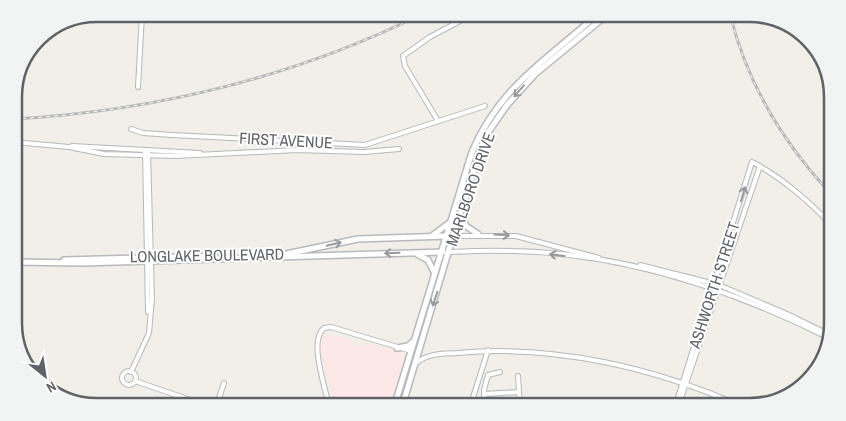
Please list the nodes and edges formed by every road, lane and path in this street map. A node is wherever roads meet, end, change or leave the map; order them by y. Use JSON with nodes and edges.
{"nodes":[{"id":1,"x":142,"y":22,"type":"edge"},
{"id":2,"x":458,"y":22,"type":"edge"},
{"id":3,"x":589,"y":22,"type":"edge"},
{"id":4,"x":598,"y":22,"type":"edge"},
{"id":5,"x":138,"y":87,"type":"dead end"},
{"id":6,"x":485,"y":106,"type":"dead end"},
{"id":7,"x":438,"y":121,"type":"junction"},
{"id":8,"x":131,"y":129,"type":"dead end"},
{"id":9,"x":23,"y":143,"type":"edge"},
{"id":10,"x":400,"y":149,"type":"dead end"},
{"id":11,"x":147,"y":153,"type":"junction"},
{"id":12,"x":760,"y":166,"type":"junction"},
{"id":13,"x":460,"y":215,"type":"junction"},
{"id":14,"x":824,"y":217,"type":"edge"},
{"id":15,"x":450,"y":222,"type":"junction"},
{"id":16,"x":478,"y":234,"type":"junction"},
{"id":17,"x":427,"y":236,"type":"junction"},
{"id":18,"x":445,"y":236,"type":"junction"},
{"id":19,"x":453,"y":236,"type":"junction"},
{"id":20,"x":440,"y":252,"type":"junction"},
{"id":21,"x":448,"y":252,"type":"junction"},
{"id":22,"x":412,"y":253,"type":"junction"},
{"id":23,"x":286,"y":256,"type":"junction"},
{"id":24,"x":148,"y":259,"type":"junction"},
{"id":25,"x":605,"y":261,"type":"junction"},
{"id":26,"x":22,"y":263,"type":"edge"},
{"id":27,"x":434,"y":272,"type":"junction"},
{"id":28,"x":716,"y":284,"type":"junction"},
{"id":29,"x":715,"y":289,"type":"junction"},
{"id":30,"x":823,"y":333,"type":"edge"},
{"id":31,"x":823,"y":334,"type":"edge"},
{"id":32,"x":414,"y":341,"type":"junction"},
{"id":33,"x":421,"y":343,"type":"junction"},
{"id":34,"x":397,"y":348,"type":"junction"},
{"id":35,"x":403,"y":350,"type":"junction"},
{"id":36,"x":488,"y":350,"type":"junction"},
{"id":37,"x":411,"y":351,"type":"junction"},
{"id":38,"x":429,"y":355,"type":"junction"},
{"id":39,"x":407,"y":364,"type":"junction"},
{"id":40,"x":415,"y":364,"type":"junction"},
{"id":41,"x":131,"y":372,"type":"junction"},
{"id":42,"x":500,"y":372,"type":"dead end"},
{"id":43,"x":518,"y":376,"type":"dead end"},
{"id":44,"x":135,"y":381,"type":"junction"},
{"id":45,"x":224,"y":382,"type":"dead end"},
{"id":46,"x":684,"y":384,"type":"junction"},
{"id":47,"x":519,"y":392,"type":"junction"},
{"id":48,"x":484,"y":394,"type":"junction"},
{"id":49,"x":185,"y":398,"type":"edge"},
{"id":50,"x":219,"y":398,"type":"edge"},
{"id":51,"x":327,"y":398,"type":"edge"},
{"id":52,"x":397,"y":398,"type":"edge"},
{"id":53,"x":405,"y":398,"type":"edge"},
{"id":54,"x":473,"y":398,"type":"edge"},
{"id":55,"x":484,"y":398,"type":"edge"},
{"id":56,"x":519,"y":398,"type":"edge"},
{"id":57,"x":679,"y":398,"type":"edge"},
{"id":58,"x":720,"y":398,"type":"edge"}],
"edges":[{"from":1,"to":5,"type":"street"},
{"from":2,"to":7,"type":"street"},
{"from":3,"to":15,"type":"main road","name":"MARLBORO DRIVE"},
{"from":4,"to":13,"type":"main road","name":"MARLBORO DRIVE","one_way":true},
{"from":6,"to":7,"type":"street","name":"FIRST AVENUE"},
{"from":7,"to":8,"type":"street","name":"FIRST AVENUE"},
{"from":9,"to":11,"type":"street"},
{"from":10,"to":11,"type":"street"},
{"from":11,"to":24,"type":"street"},
{"from":12,"to":14,"type":"street"},
{"from":12,"to":28,"type":"street","name":"ASHWORTH STREET"},
{"from":28,"to":12,"type":"street","name":"ASHWORTH STREET","one_way":true},
{"from":13,"to":16,"type":"main road"},
{"from":13,"to":19,"type":"main road","name":"MARLBORO DRIVE"},
{"from":15,"to":17,"type":"main road"},
{"from":15,"to":18,"type":"main road","name":"MARLBORO DRIVE"},
{"from":16,"to":19,"type":"street"},
{"from":16,"to":25,"type":"street","one_way":true},
{"from":17,"to":18,"type":"main road","name":"LONGLAKE BOULEVARD"},
{"from":23,"to":17,"type":"main road","name":"LONGLAKE BOULEVARD","one_way":true},
{"from":18,"to":19,"type":"main road","name":"LONGLAKE BOULEVARD"},
{"from":18,"to":20,"type":"main road","name":"MARLBORO DRIVE"},
{"from":19,"to":21,"type":"main road","name":"MARLBORO DRIVE"},
{"from":20,"to":21,"type":"main road","name":"LONGLAKE BOULEVARD"},
{"from":20,"to":22,"type":"main road","name":"LONGLAKE BOULEVARD"},
{"from":20,"to":27,"type":"main road","name":"MARLBORO DRIVE"},
{"from":25,"to":21,"type":"street","one_way":true},
{"from":21,"to":33,"type":"main road","name":"MARLBORO DRIVE","one_way":true},
{"from":22,"to":23,"type":"main road","name":"LONGLAKE BOULEVARD","one_way":true},
{"from":22,"to":27,"type":"main road"},
{"from":23,"to":24,"type":"main road","name":"LONGLAKE BOULEVARD"},
{"from":24,"to":26,"type":"main road","name":"LONGLAKE BOULEVARD"},
{"from":24,"to":41,"type":"street"},
{"from":25,"to":28,"type":"street"},
{"from":25,"to":29,"type":"street"},
{"from":27,"to":32,"type":"main road","name":"MARLBORO DRIVE"},
{"from":28,"to":29,"type":"street","name":"ASHWORTH STREET"},
{"from":28,"to":30,"type":"street"},
{"from":29,"to":31,"type":"street"},
{"from":29,"to":46,"type":"street","name":"ASHWORTH STREET"},
{"from":32,"to":34,"type":"main road"},
{"from":32,"to":37,"type":"main road","name":"MARLBORO DRIVE"},
{"from":33,"to":37,"type":"main road"},
{"from":33,"to":38,"type":"street"},
{"from":33,"to":40,"type":"main road","name":"MARLBORO DRIVE"},
{"from":34,"to":35,"type":"street"},
{"from":34,"to":51,"type":"street"},
{"from":35,"to":37,"type":"street"},
{"from":35,"to":39,"type":"main road"},
{"from":36,"to":38,"type":"street"},
{"from":36,"to":46,"type":"street"},
{"from":36,"to":54,"type":"street"},
{"from":37,"to":39,"type":"main road","name":"MARLBORO DRIVE"},
{"from":38,"to":40,"type":"street"},
{"from":39,"to":52,"type":"main road","name":"MARLBORO DRIVE"},
{"from":40,"to":53,"type":"main road","name":"MARLBORO DRIVE"},
{"from":41,"to":44,"type":"street"},
{"from":41,"to":44,"type":"street"},
{"from":42,"to":48,"type":"street"},
{"from":43,"to":47,"type":"street"},
{"from":44,"to":49,"type":"street"},
{"from":45,"to":50,"type":"street"},
{"from":46,"to":57,"type":"street","name":"ASHWORTH STREET"},
{"from":46,"to":58,"type":"street"},
{"from":47,"to":48,"type":"street"},
{"from":47,"to":56,"type":"street"},
{"from":48,"to":55,"type":"street"}]}
